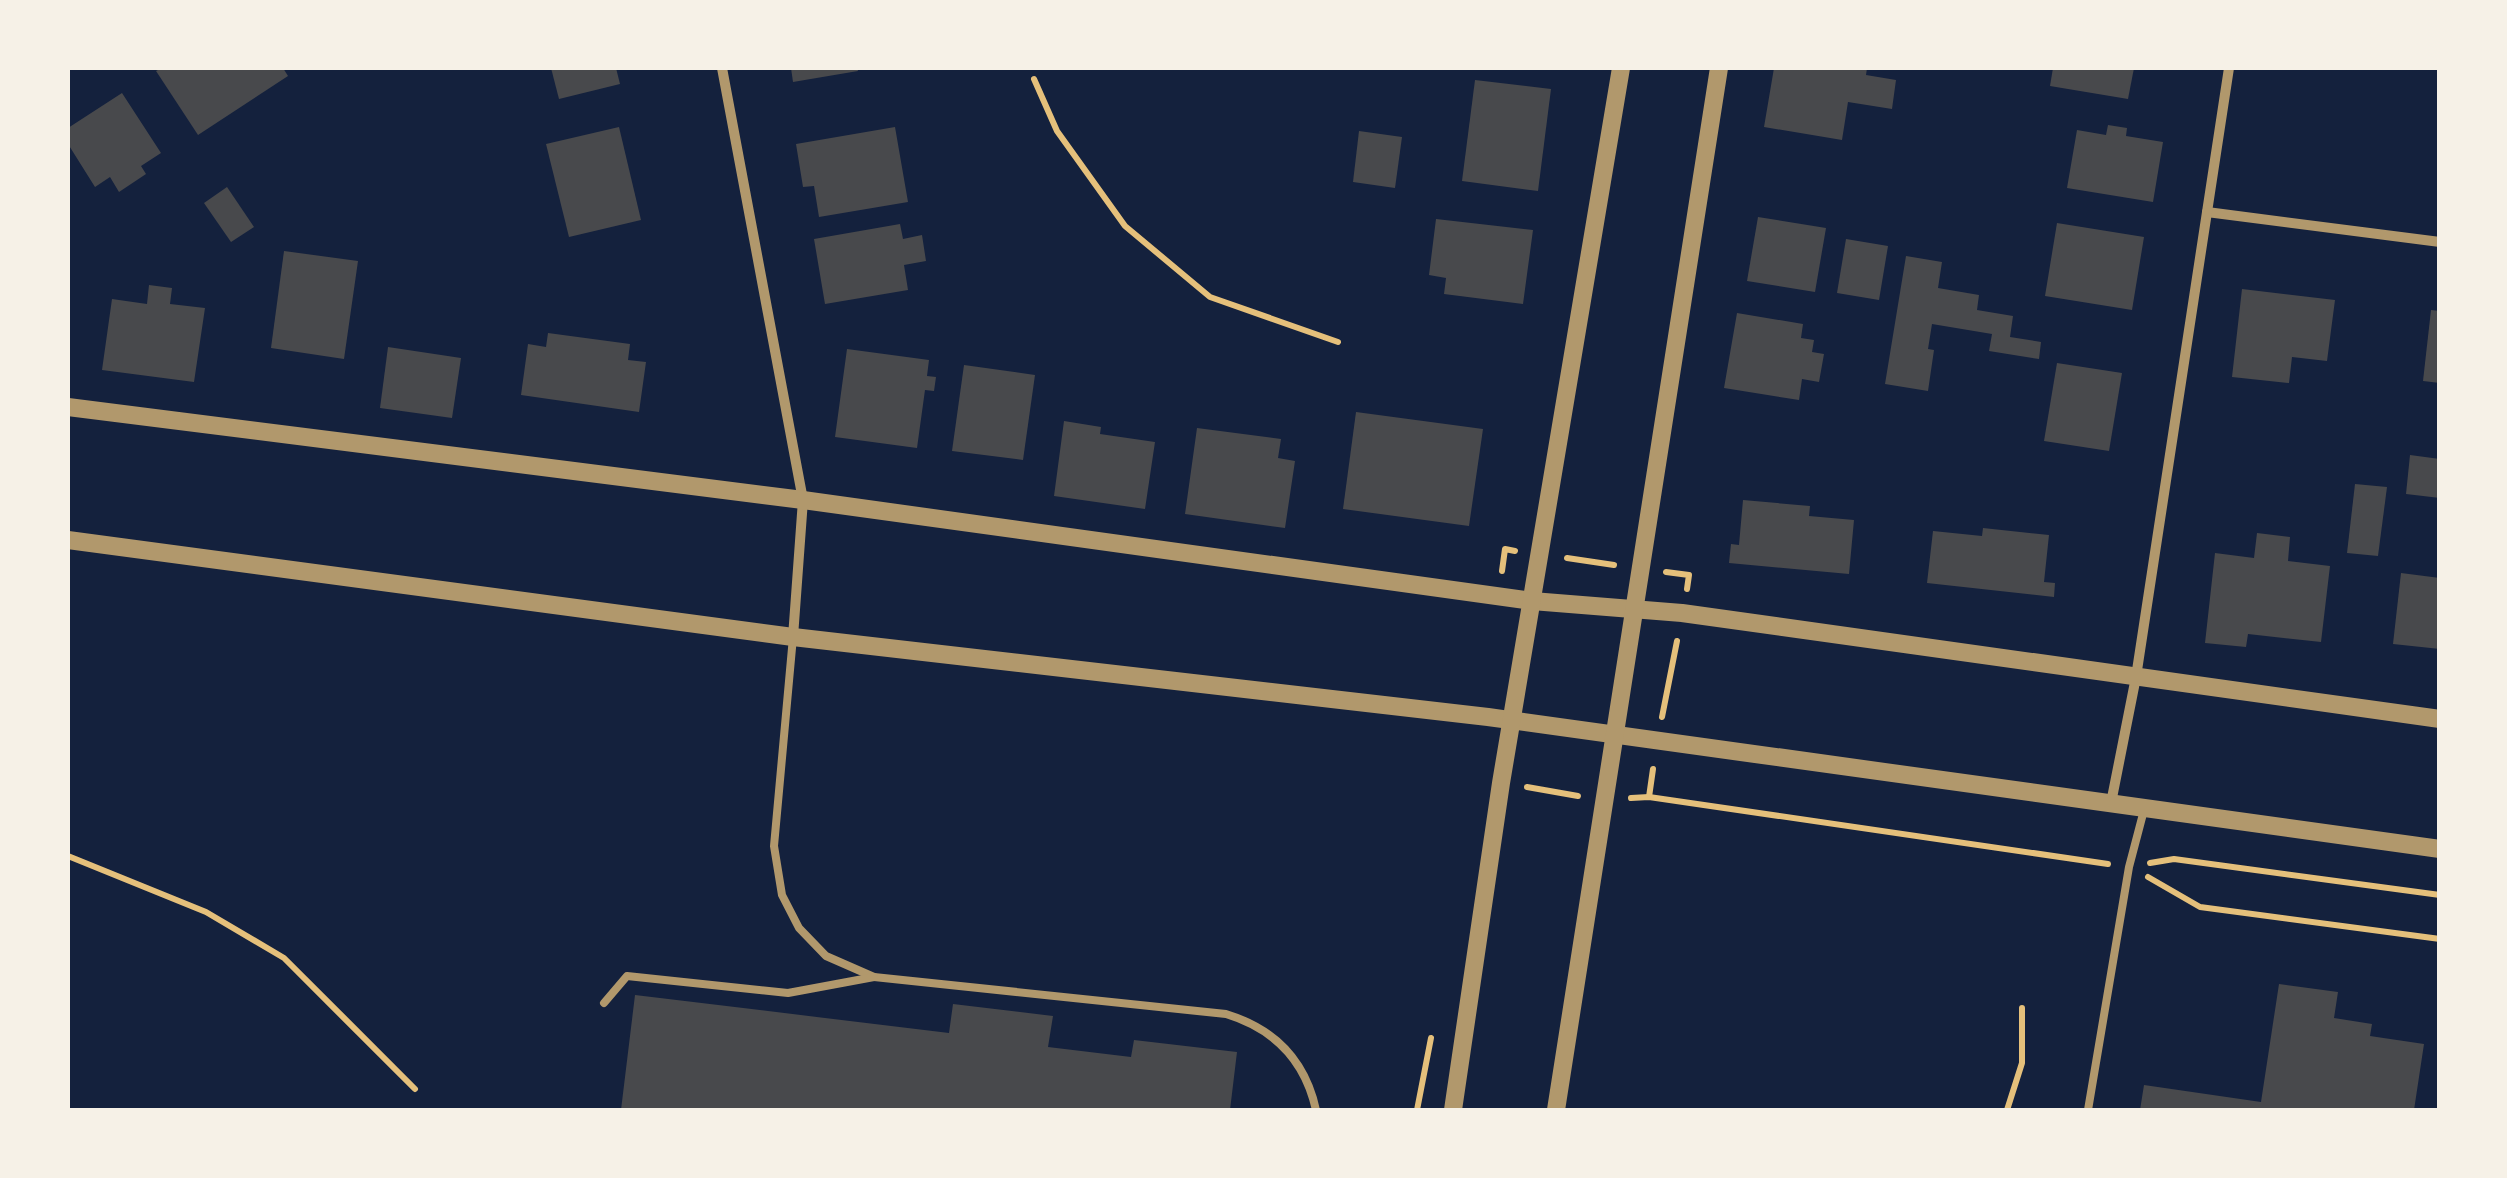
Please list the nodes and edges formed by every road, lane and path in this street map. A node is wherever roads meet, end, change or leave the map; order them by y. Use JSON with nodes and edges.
{"nodes":[{"id":1,"x":722,"y":68,"type":"edge"},
{"id":2,"x":1621,"y":68,"type":"edge"},
{"id":3,"x":1719,"y":68,"type":"edge"},
{"id":4,"x":2229,"y":68,"type":"edge"},
{"id":5,"x":1034,"y":79,"type":"dead end"},
{"id":6,"x":2207,"y":212,"type":"junction"},
{"id":7,"x":2440,"y":242,"type":"edge"},
{"id":8,"x":1338,"y":342,"type":"dead end"},
{"id":9,"x":68,"y":407,"type":"edge"},
{"id":10,"x":803,"y":500,"type":"junction"},
{"id":11,"x":68,"y":540,"type":"edge"},
{"id":12,"x":1532,"y":601,"type":"junction"},
{"id":13,"x":1633,"y":608,"type":"junction"},
{"id":14,"x":792,"y":637,"type":"junction"},
{"id":15,"x":2136,"y":677,"type":"junction"},
{"id":16,"x":2440,"y":718,"type":"edge"},
{"id":17,"x":1512,"y":720,"type":"junction"},
{"id":18,"x":1613,"y":734,"type":"junction"},
{"id":19,"x":1649,"y":797,"type":"dead end"},
{"id":20,"x":2111,"y":803,"type":"junction"},
{"id":21,"x":2145,"y":808,"type":"junction"},
{"id":22,"x":2440,"y":849,"type":"edge"},
{"id":23,"x":68,"y":856,"type":"edge"},
{"id":24,"x":2129,"y":866,"type":"junction"},
{"id":25,"x":2440,"y":895,"type":"edge"},
{"id":26,"x":2440,"y":939,"type":"edge"},
{"id":27,"x":874,"y":976,"type":"junction"},
{"id":28,"x":604,"y":1004,"type":"dead end"},
{"id":29,"x":2022,"y":1008,"type":"dead end"},
{"id":30,"x":415,"y":1089,"type":"dead end"},
{"id":31,"x":1316,"y":1110,"type":"edge"},
{"id":32,"x":1453,"y":1110,"type":"edge"},
{"id":33,"x":1556,"y":1110,"type":"edge"},
{"id":34,"x":2007,"y":1110,"type":"edge"},
{"id":35,"x":2088,"y":1110,"type":"edge"}],
"edges":[{"from":1,"to":10,"type":"street"},
{"from":2,"to":12,"type":"street"},
{"from":3,"to":13,"type":"street"},
{"from":4,"to":6,"type":"street"},
{"from":5,"to":8,"type":"path"},
{"from":6,"to":7,"type":"street"},
{"from":6,"to":15,"type":"street"},
{"from":9,"to":10,"type":"street"},
{"from":10,"to":12,"type":"street"},
{"from":10,"to":14,"type":"street"},
{"from":11,"to":14,"type":"street"},
{"from":12,"to":13,"type":"street"},
{"from":12,"to":17,"type":"street"},
{"from":13,"to":15,"type":"street"},
{"from":13,"to":18,"type":"street"},
{"from":14,"to":17,"type":"street"},
{"from":14,"to":27,"type":"lane"},
{"from":15,"to":16,"type":"street"},
{"from":15,"to":20,"type":"street"},
{"from":17,"to":18,"type":"street"},
{"from":17,"to":32,"type":"street"},
{"from":18,"to":20,"type":"street"},
{"from":18,"to":33,"type":"street"},
{"from":19,"to":24,"type":"path"},
{"from":20,"to":21,"type":"street"},
{"from":21,"to":22,"type":"street"},
{"from":21,"to":24,"type":"lane"},
{"from":23,"to":30,"type":"path"},
{"from":24,"to":25,"type":"path"},
{"from":24,"to":26,"type":"path"},
{"from":24,"to":35,"type":"lane"},
{"from":27,"to":28,"type":"lane"},
{"from":27,"to":31,"type":"lane"},
{"from":29,"to":34,"type":"path"}]}
